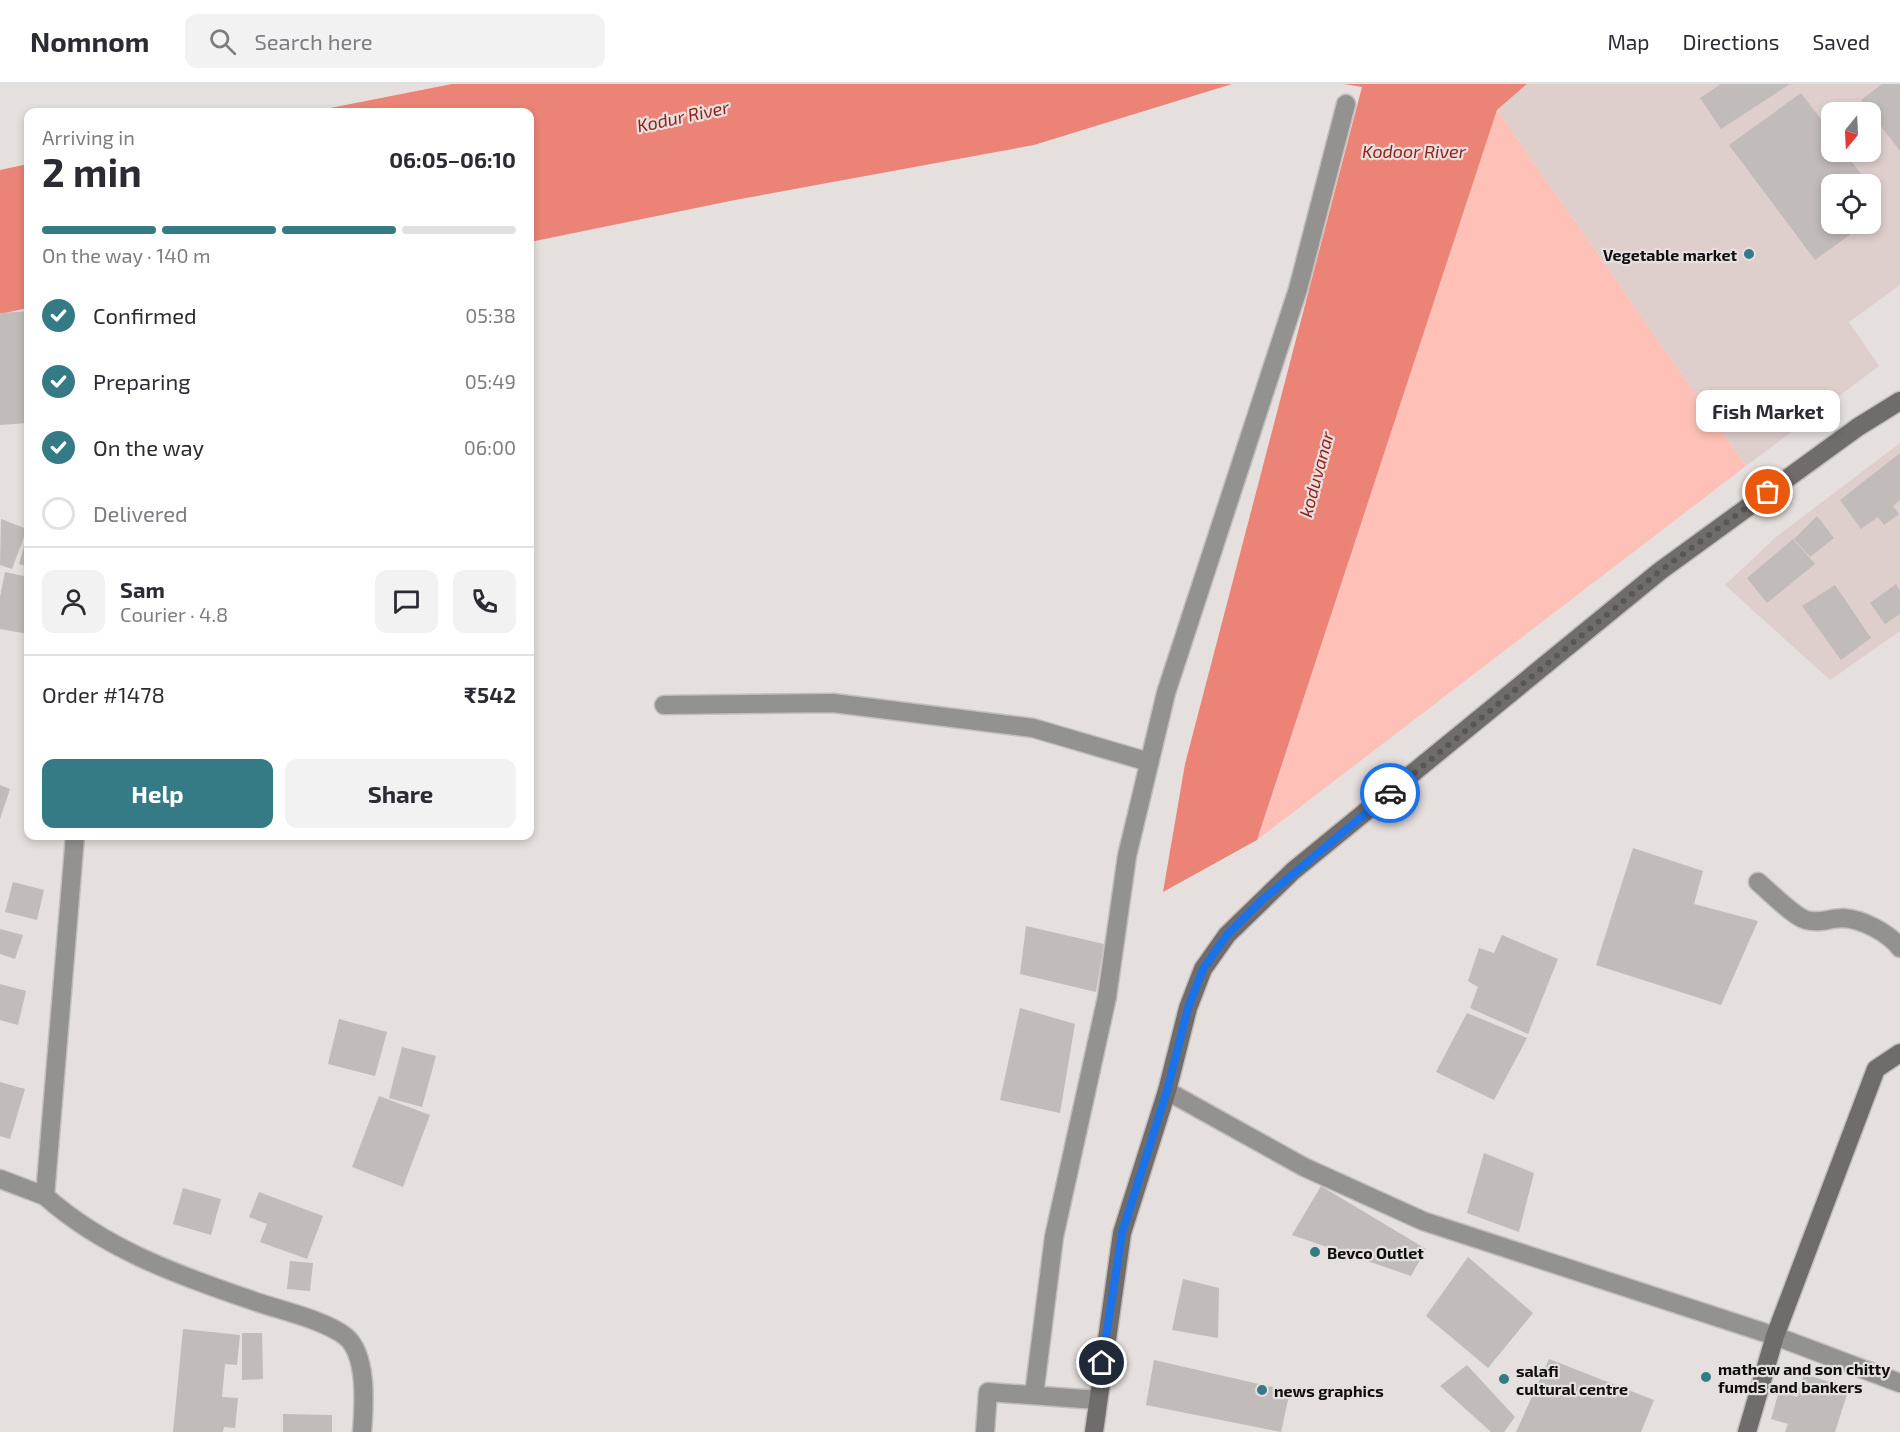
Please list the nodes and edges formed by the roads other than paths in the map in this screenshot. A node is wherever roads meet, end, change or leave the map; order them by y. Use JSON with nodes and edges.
{"nodes":[{"id":1,"x":1346,"y":104,"type":"dead end"},
{"id":2,"x":1900,"y":401,"type":"edge"},
{"id":3,"x":664,"y":705,"type":"dead end"},
{"id":4,"x":1149,"y":762,"type":"junction"},
{"id":5,"x":75,"y":840,"type":"edge"},
{"id":6,"x":1758,"y":882,"type":"dead end"},
{"id":7,"x":1900,"y":948,"type":"edge"},
{"id":8,"x":1900,"y":1053,"type":"edge"},
{"id":9,"x":1167,"y":1091,"type":"junction"},
{"id":10,"x":0,"y":1179,"type":"edge"},
{"id":11,"x":45,"y":1196,"type":"junction"},
{"id":12,"x":1775,"y":1336,"type":"junction"},
{"id":13,"x":1900,"y":1383,"type":"edge"},
{"id":14,"x":1034,"y":1395,"type":"junction"},
{"id":15,"x":1097,"y":1400,"type":"junction"},
{"id":16,"x":362,"y":1432,"type":"edge"},
{"id":17,"x":985,"y":1432,"type":"edge"},
{"id":18,"x":1094,"y":1432,"type":"edge"},
{"id":19,"x":1746,"y":1432,"type":"edge"}],
"edges":[{"from":1,"to":4,"type":"street"},
{"from":2,"to":9,"type":"main road"},
{"from":3,"to":4,"type":"street"},
{"from":4,"to":14,"type":"street"},
{"from":5,"to":11,"type":"street"},
{"from":6,"to":7,"type":"street"},
{"from":8,"to":12,"type":"main road"},
{"from":9,"to":12,"type":"street"},
{"from":9,"to":15,"type":"main road"},
{"from":10,"to":11,"type":"street"},
{"from":11,"to":16,"type":"street"},
{"from":12,"to":13,"type":"street"},
{"from":12,"to":19,"type":"main road"},
{"from":14,"to":15,"type":"street"},
{"from":14,"to":17,"type":"street"},
{"from":15,"to":18,"type":"main road"}]}
